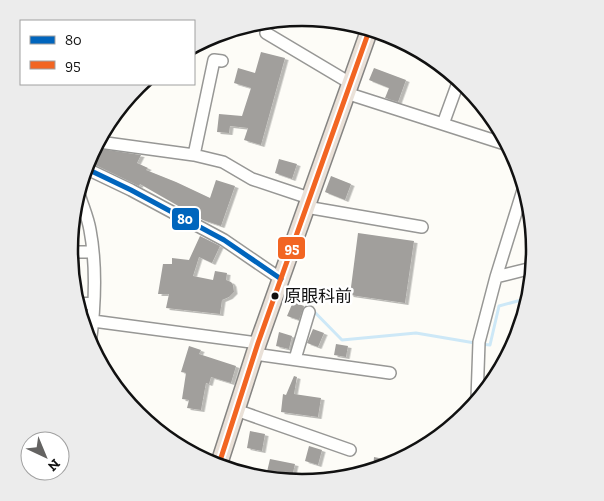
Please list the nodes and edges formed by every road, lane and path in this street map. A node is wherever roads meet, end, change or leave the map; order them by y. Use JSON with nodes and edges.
{"nodes":[{"id":1,"x":266,"y":33,"type":"dead end"},
{"id":2,"x":366,"y":36,"type":"edge"},
{"id":3,"x":222,"y":61,"type":"dead end"},
{"id":4,"x":348,"y":88,"type":"junction"},
{"id":5,"x":456,"y":88,"type":"edge"},
{"id":6,"x":443,"y":124,"type":"junction"},
{"id":7,"x":498,"y":141,"type":"edge"},
{"id":8,"x":105,"y":143,"type":"edge"},
{"id":9,"x":194,"y":155,"type":"junction"},
{"id":10,"x":92,"y":172,"type":"edge"},
{"id":11,"x":520,"y":199,"type":"edge"},
{"id":12,"x":308,"y":202,"type":"junction"},
{"id":13,"x":81,"y":212,"type":"edge"},
{"id":14,"x":422,"y":227,"type":"dead end"},
{"id":15,"x":78,"y":252,"type":"edge"},
{"id":16,"x":93,"y":252,"type":"junction"},
{"id":17,"x":525,"y":270,"type":"edge"},
{"id":18,"x":496,"y":277,"type":"junction"},
{"id":19,"x":281,"y":279,"type":"junction"},
{"id":20,"x":93,"y":303,"type":"junction"},
{"id":21,"x":84,"y":304,"type":"edge"},
{"id":22,"x":309,"y":312,"type":"dead end"},
{"id":23,"x":93,"y":321,"type":"junction"},
{"id":24,"x":92,"y":328,"type":"edge"},
{"id":25,"x":256,"y":349,"type":"junction"},
{"id":26,"x":295,"y":359,"type":"junction"},
{"id":27,"x":390,"y":373,"type":"dead end"},
{"id":28,"x":477,"y":390,"type":"edge"},
{"id":29,"x":236,"y":410,"type":"junction"},
{"id":30,"x":350,"y":450,"type":"dead end"},
{"id":31,"x":220,"y":460,"type":"edge"}],
"edges":[{"from":1,"to":4,"type":"street"},
{"from":2,"to":4,"type":"highway"},
{"from":3,"to":9,"type":"street"},
{"from":4,"to":6,"type":"street"},
{"from":4,"to":12,"type":"highway"},
{"from":5,"to":6,"type":"street"},
{"from":6,"to":7,"type":"street"},
{"from":8,"to":9,"type":"street"},
{"from":9,"to":12,"type":"street"},
{"from":10,"to":19,"type":"street"},
{"from":11,"to":18,"type":"street"},
{"from":12,"to":14,"type":"street"},
{"from":12,"to":19,"type":"highway"},
{"from":13,"to":16,"type":"street"},
{"from":15,"to":16,"type":"street"},
{"from":16,"to":20,"type":"street"},
{"from":17,"to":18,"type":"street"},
{"from":18,"to":28,"type":"street"},
{"from":19,"to":25,"type":"highway"},
{"from":20,"to":21,"type":"street"},
{"from":20,"to":23,"type":"street"},
{"from":22,"to":26,"type":"street"},
{"from":23,"to":24,"type":"street"},
{"from":23,"to":25,"type":"street"},
{"from":25,"to":26,"type":"street"},
{"from":25,"to":29,"type":"highway"},
{"from":26,"to":27,"type":"street"},
{"from":29,"to":30,"type":"street"},
{"from":29,"to":31,"type":"highway"}]}
